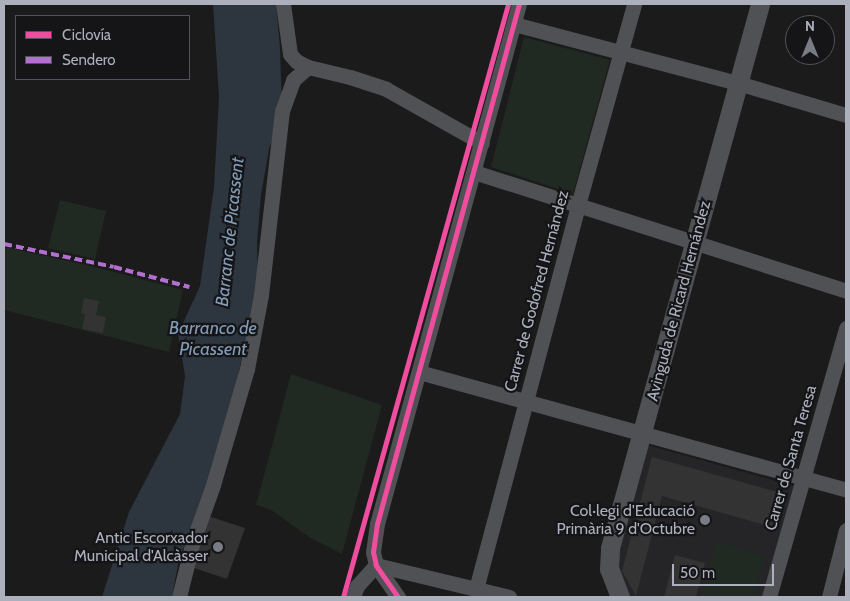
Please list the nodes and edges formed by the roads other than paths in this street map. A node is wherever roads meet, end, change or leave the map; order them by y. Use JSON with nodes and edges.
{"nodes":[{"id":1,"x":283,"y":4,"type":"edge"},
{"id":2,"x":519,"y":4,"type":"edge"},
{"id":3,"x":634,"y":4,"type":"edge"},
{"id":4,"x":760,"y":4,"type":"edge"},
{"id":5,"x":514,"y":24,"type":"junction"},
{"id":6,"x":620,"y":54,"type":"junction"},
{"id":7,"x":308,"y":68,"type":"junction"},
{"id":8,"x":738,"y":83,"type":"junction"},
{"id":9,"x":846,"y":115,"type":"edge"},
{"id":10,"x":482,"y":144,"type":"junction"},
{"id":11,"x":474,"y":172,"type":"junction"},
{"id":12,"x":578,"y":205,"type":"junction"},
{"id":13,"x":695,"y":242,"type":"junction"},
{"id":14,"x":846,"y":291,"type":"edge"},
{"id":15,"x":846,"y":328,"type":"edge"},
{"id":16,"x":420,"y":372,"type":"junction"},
{"id":17,"x":525,"y":403,"type":"junction"},
{"id":18,"x":642,"y":436,"type":"junction"},
{"id":19,"x":803,"y":478,"type":"junction"},
{"id":20,"x":846,"y":490,"type":"edge"},
{"id":21,"x":846,"y":530,"type":"edge"},
{"id":22,"x":376,"y":565,"type":"junction"},
{"id":23,"x":476,"y":589,"type":"junction"},
{"id":24,"x":178,"y":597,"type":"edge"},
{"id":25,"x":353,"y":597,"type":"edge"},
{"id":26,"x":398,"y":597,"type":"edge"},
{"id":27,"x":509,"y":597,"type":"edge"},
{"id":28,"x":620,"y":597,"type":"edge"},
{"id":29,"x":769,"y":597,"type":"edge"},
{"id":30,"x":829,"y":597,"type":"edge"}],
"edges":[{"from":1,"to":7,"type":"street"},
{"from":2,"to":5,"type":"street"},
{"from":3,"to":6,"type":"street","name":"Carrer de Godofred Hernández"},
{"from":4,"to":8,"type":"street","name":"Avinguda de Ricard Hernández"},
{"from":5,"to":6,"type":"street"},
{"from":5,"to":10,"type":"street"},
{"from":6,"to":8,"type":"street"},
{"from":6,"to":12,"type":"street","name":"Carrer de Godofred Hernández"},
{"from":7,"to":10,"type":"street"},
{"from":7,"to":24,"type":"street"},
{"from":8,"to":9,"type":"street"},
{"from":8,"to":13,"type":"street","name":"Avinguda de Ricard Hernández"},
{"from":10,"to":11,"type":"street"},
{"from":11,"to":12,"type":"street"},
{"from":11,"to":16,"type":"street"},
{"from":12,"to":13,"type":"street"},
{"from":12,"to":17,"type":"street","name":"Carrer de Godofred Hernández"},
{"from":13,"to":14,"type":"street"},
{"from":13,"to":18,"type":"street","name":"Avinguda de Ricard Hernández"},
{"from":15,"to":19,"type":"street","name":"Carrer de Santa Teresa"},
{"from":16,"to":17,"type":"street"},
{"from":16,"to":22,"type":"street"},
{"from":17,"to":18,"type":"street"},
{"from":17,"to":23,"type":"street","name":"Carrer de Godofred Hernández"},
{"from":18,"to":19,"type":"street"},
{"from":18,"to":28,"type":"street","name":"Avinguda de Ricard Hernández"},
{"from":19,"to":20,"type":"street"},
{"from":19,"to":29,"type":"street","name":"Carrer de Santa Teresa"},
{"from":21,"to":30,"type":"street"},
{"from":22,"to":23,"type":"street"},
{"from":22,"to":25,"type":"street"},
{"from":22,"to":26,"type":"street"},
{"from":23,"to":27,"type":"street"}]}
